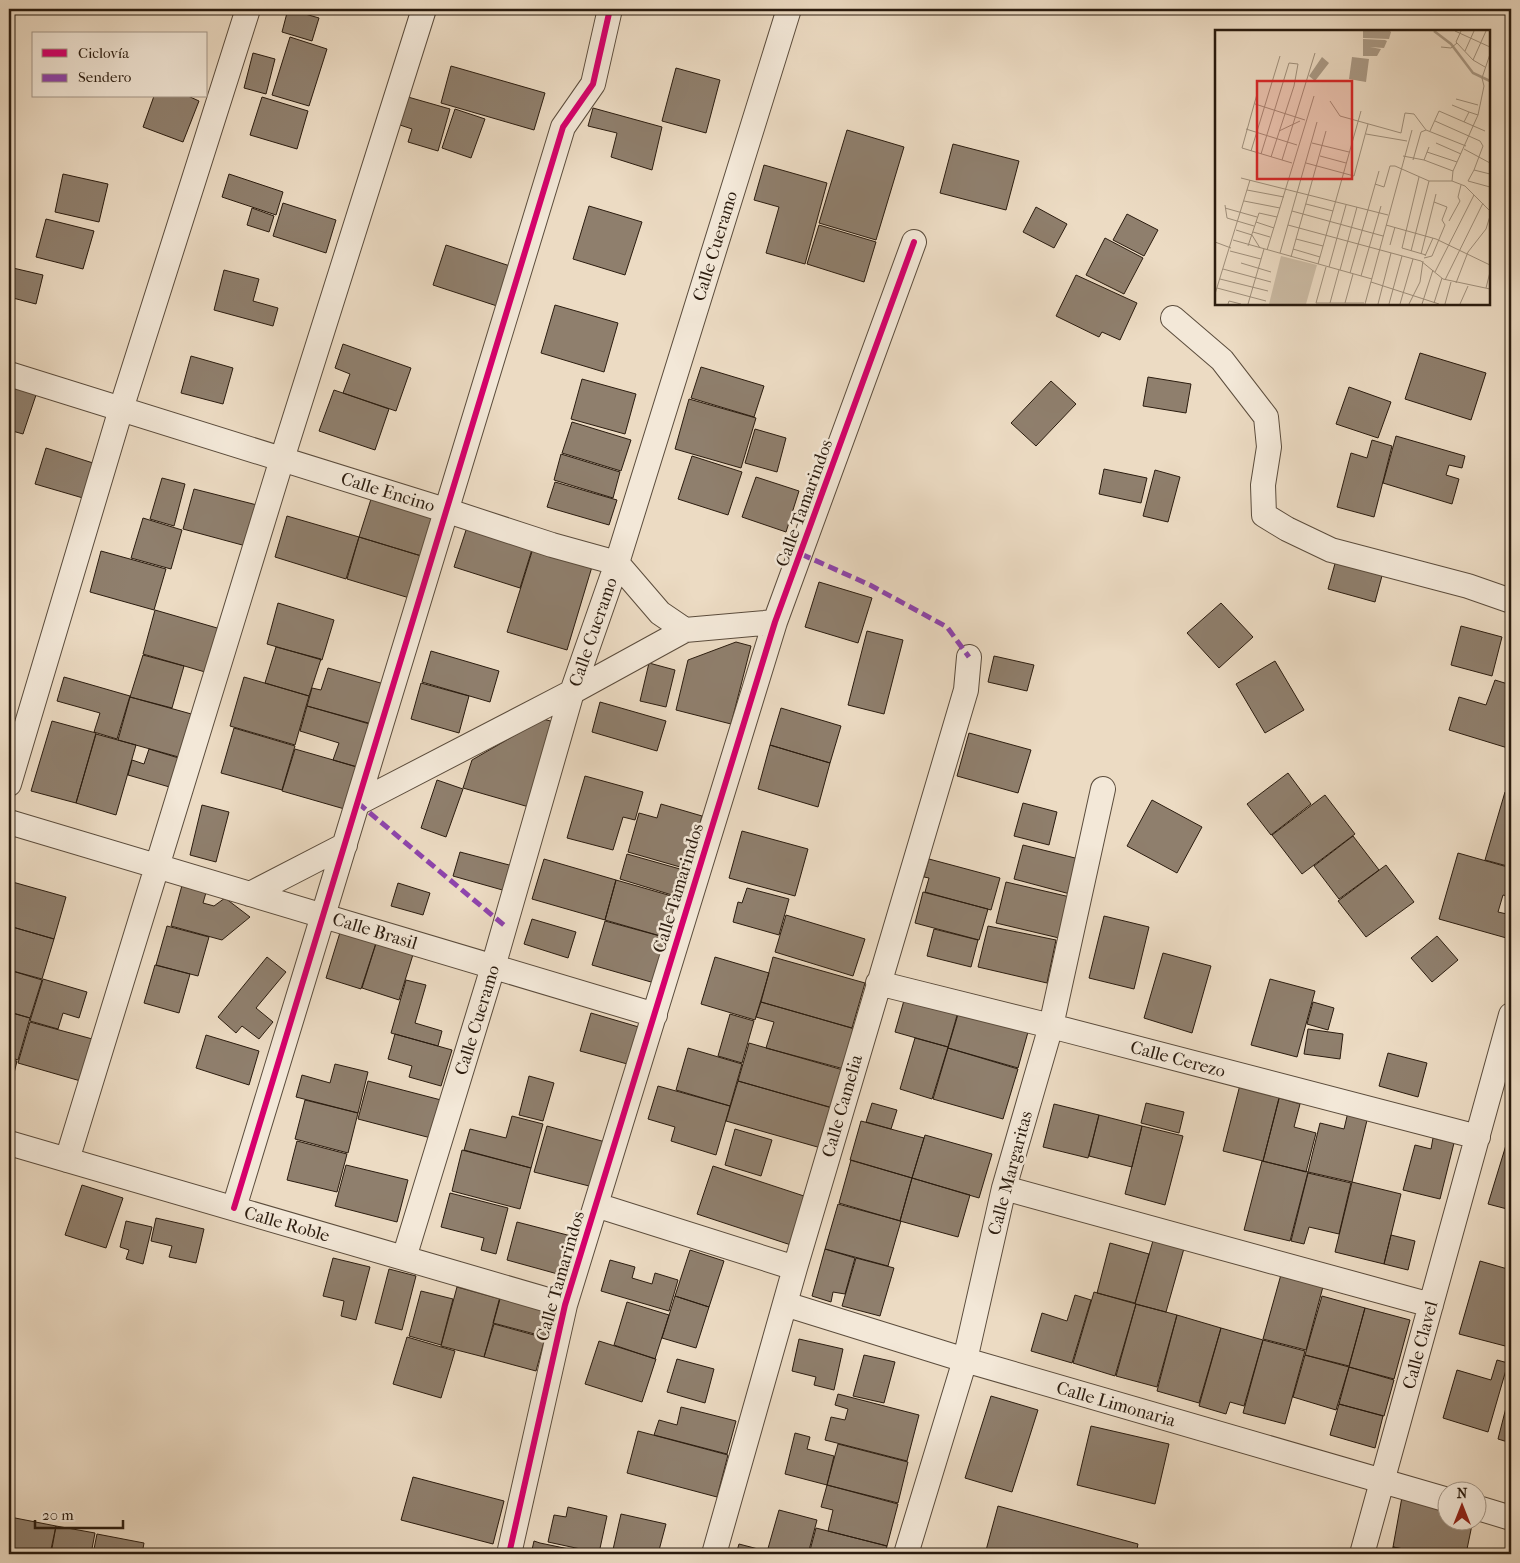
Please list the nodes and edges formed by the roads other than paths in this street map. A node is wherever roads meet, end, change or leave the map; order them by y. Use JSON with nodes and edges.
{"nodes":[{"id":1,"x":248,"y":9,"type":"edge"},
{"id":2,"x":424,"y":9,"type":"edge"},
{"id":3,"x":610,"y":9,"type":"edge"},
{"id":4,"x":790,"y":9,"type":"edge"},
{"id":5,"x":914,"y":242,"type":"dead end"},
{"id":6,"x":1173,"y":318,"type":"dead end"},
{"id":7,"x":9,"y":374,"type":"edge"},
{"id":8,"x":121,"y":409,"type":"junction"},
{"id":9,"x":282,"y":459,"type":"junction"},
{"id":10,"x":448,"y":511,"type":"junction"},
{"id":11,"x":617,"y":563,"type":"junction"},
{"id":12,"x":1511,"y":601,"type":"edge"},
{"id":13,"x":775,"y":622,"type":"junction"},
{"id":14,"x":685,"y":630,"type":"junction"},
{"id":15,"x":969,"y":657,"type":"dead end"},
{"id":16,"x":572,"y":692,"type":"junction"},
{"id":17,"x":9,"y":784,"type":"edge"},
{"id":18,"x":1103,"y":789,"type":"dead end"},
{"id":19,"x":358,"y":803,"type":"junction"},
{"id":20,"x":9,"y":822,"type":"edge"},
{"id":21,"x":345,"y":846,"type":"junction"},
{"id":22,"x":157,"y":866,"type":"junction"},
{"id":23,"x":250,"y":894,"type":"junction"},
{"id":24,"x":323,"y":916,"type":"junction"},
{"id":25,"x":493,"y":967,"type":"junction"},
{"id":26,"x":878,"y":983,"type":"junction"},
{"id":27,"x":655,"y":1015,"type":"junction"},
{"id":28,"x":1511,"y":1015,"type":"edge"},
{"id":29,"x":1051,"y":1026,"type":"junction"},
{"id":30,"x":1478,"y":1136,"type":"junction"},
{"id":31,"x":9,"y":1143,"type":"edge"},
{"id":32,"x":67,"y":1160,"type":"junction"},
{"id":33,"x":1004,"y":1188,"type":"junction"},
{"id":34,"x":596,"y":1205,"type":"junction"},
{"id":35,"x":234,"y":1208,"type":"junction"},
{"id":36,"x":404,"y":1258,"type":"junction"},
{"id":37,"x":795,"y":1268,"type":"junction"},
{"id":38,"x":785,"y":1304,"type":"junction"},
{"id":39,"x":565,"y":1305,"type":"junction"},
{"id":40,"x":1431,"y":1305,"type":"junction"},
{"id":41,"x":966,"y":1360,"type":"junction"},
{"id":42,"x":1382,"y":1481,"type":"junction"},
{"id":43,"x":1438,"y":1497,"type":"edge"},
{"id":44,"x":1488,"y":1511,"type":"edge"},
{"id":45,"x":1511,"y":1518,"type":"edge"},
{"id":46,"x":509,"y":1554,"type":"edge"},
{"id":47,"x":714,"y":1554,"type":"edge"},
{"id":48,"x":906,"y":1554,"type":"edge"},
{"id":49,"x":1362,"y":1554,"type":"edge"}],
"edges":[{"from":1,"to":8,"type":"street"},
{"from":2,"to":9,"type":"street"},
{"from":3,"to":10,"type":"street"},
{"from":4,"to":11,"type":"street","name":"Calle Cueramo"},
{"from":5,"to":13,"type":"street","name":"Calle Tamarindos"},
{"from":6,"to":12,"type":"street"},
{"from":7,"to":8,"type":"street","name":"Calle Encino"},
{"from":8,"to":9,"type":"street","name":"Calle Encino"},
{"from":8,"to":17,"type":"street"},
{"from":9,"to":10,"type":"street","name":"Calle Encino"},
{"from":9,"to":22,"type":"street"},
{"from":10,"to":11,"type":"street","name":"Calle Encino"},
{"from":10,"to":19,"type":"street"},
{"from":11,"to":14,"type":"street"},
{"from":11,"to":16,"type":"street","name":"Calle Cueramo"},
{"from":13,"to":14,"type":"street"},
{"from":13,"to":27,"type":"street","name":"Calle Tamarindos"},
{"from":14,"to":16,"type":"street"},
{"from":15,"to":26,"type":"street","name":"Calle Camelia"},
{"from":16,"to":19,"type":"street"},
{"from":16,"to":25,"type":"street","name":"Calle Cueramo"},
{"from":18,"to":29,"type":"street","name":"Calle Margaritas"},
{"from":19,"to":21,"type":"street"},
{"from":20,"to":22,"type":"street","name":"Calle Brasil"},
{"from":21,"to":23,"type":"street"},
{"from":21,"to":24,"type":"street"},
{"from":22,"to":23,"type":"street","name":"Calle Brasil"},
{"from":22,"to":32,"type":"street"},
{"from":23,"to":24,"type":"street","name":"Calle Brasil"},
{"from":24,"to":25,"type":"street","name":"Calle Brasil"},
{"from":24,"to":35,"type":"street"},
{"from":25,"to":27,"type":"street","name":"Calle Brasil"},
{"from":25,"to":36,"type":"street","name":"Calle Cueramo"},
{"from":26,"to":29,"type":"street","name":"Calle Cerezo"},
{"from":26,"to":37,"type":"street","name":"Calle Camelia"},
{"from":27,"to":34,"type":"street","name":"Calle Tamarindos"},
{"from":28,"to":30,"type":"street","name":"Calle Clavel"},
{"from":29,"to":30,"type":"street","name":"Calle Cerezo"},
{"from":29,"to":33,"type":"street","name":"Calle Margaritas"},
{"from":30,"to":40,"type":"street","name":"Calle Clavel"},
{"from":31,"to":32,"type":"street","name":"Calle Roble"},
{"from":32,"to":35,"type":"street","name":"Calle Roble"},
{"from":33,"to":40,"type":"street"},
{"from":33,"to":41,"type":"street","name":"Calle Margaritas"},
{"from":34,"to":37,"type":"street"},
{"from":34,"to":39,"type":"street","name":"Calle Tamarindos"},
{"from":35,"to":36,"type":"street","name":"Calle Roble"},
{"from":36,"to":39,"type":"street","name":"Calle Roble"},
{"from":37,"to":38,"type":"street","name":"Calle Camelia"},
{"from":38,"to":41,"type":"street","name":"Calle Limonaria"},
{"from":38,"to":47,"type":"street","name":"Calle Camelia"},
{"from":39,"to":46,"type":"street","name":"Calle Tamarindos"},
{"from":40,"to":42,"type":"street","name":"Calle Clavel"},
{"from":41,"to":42,"type":"street","name":"Calle Limonaria"},
{"from":41,"to":48,"type":"street","name":"Calle Margaritas"},
{"from":42,"to":43,"type":"street","name":"Calle Limonaria"},
{"from":42,"to":49,"type":"street","name":"Calle Clavel"},
{"from":44,"to":45,"type":"street"}]}
